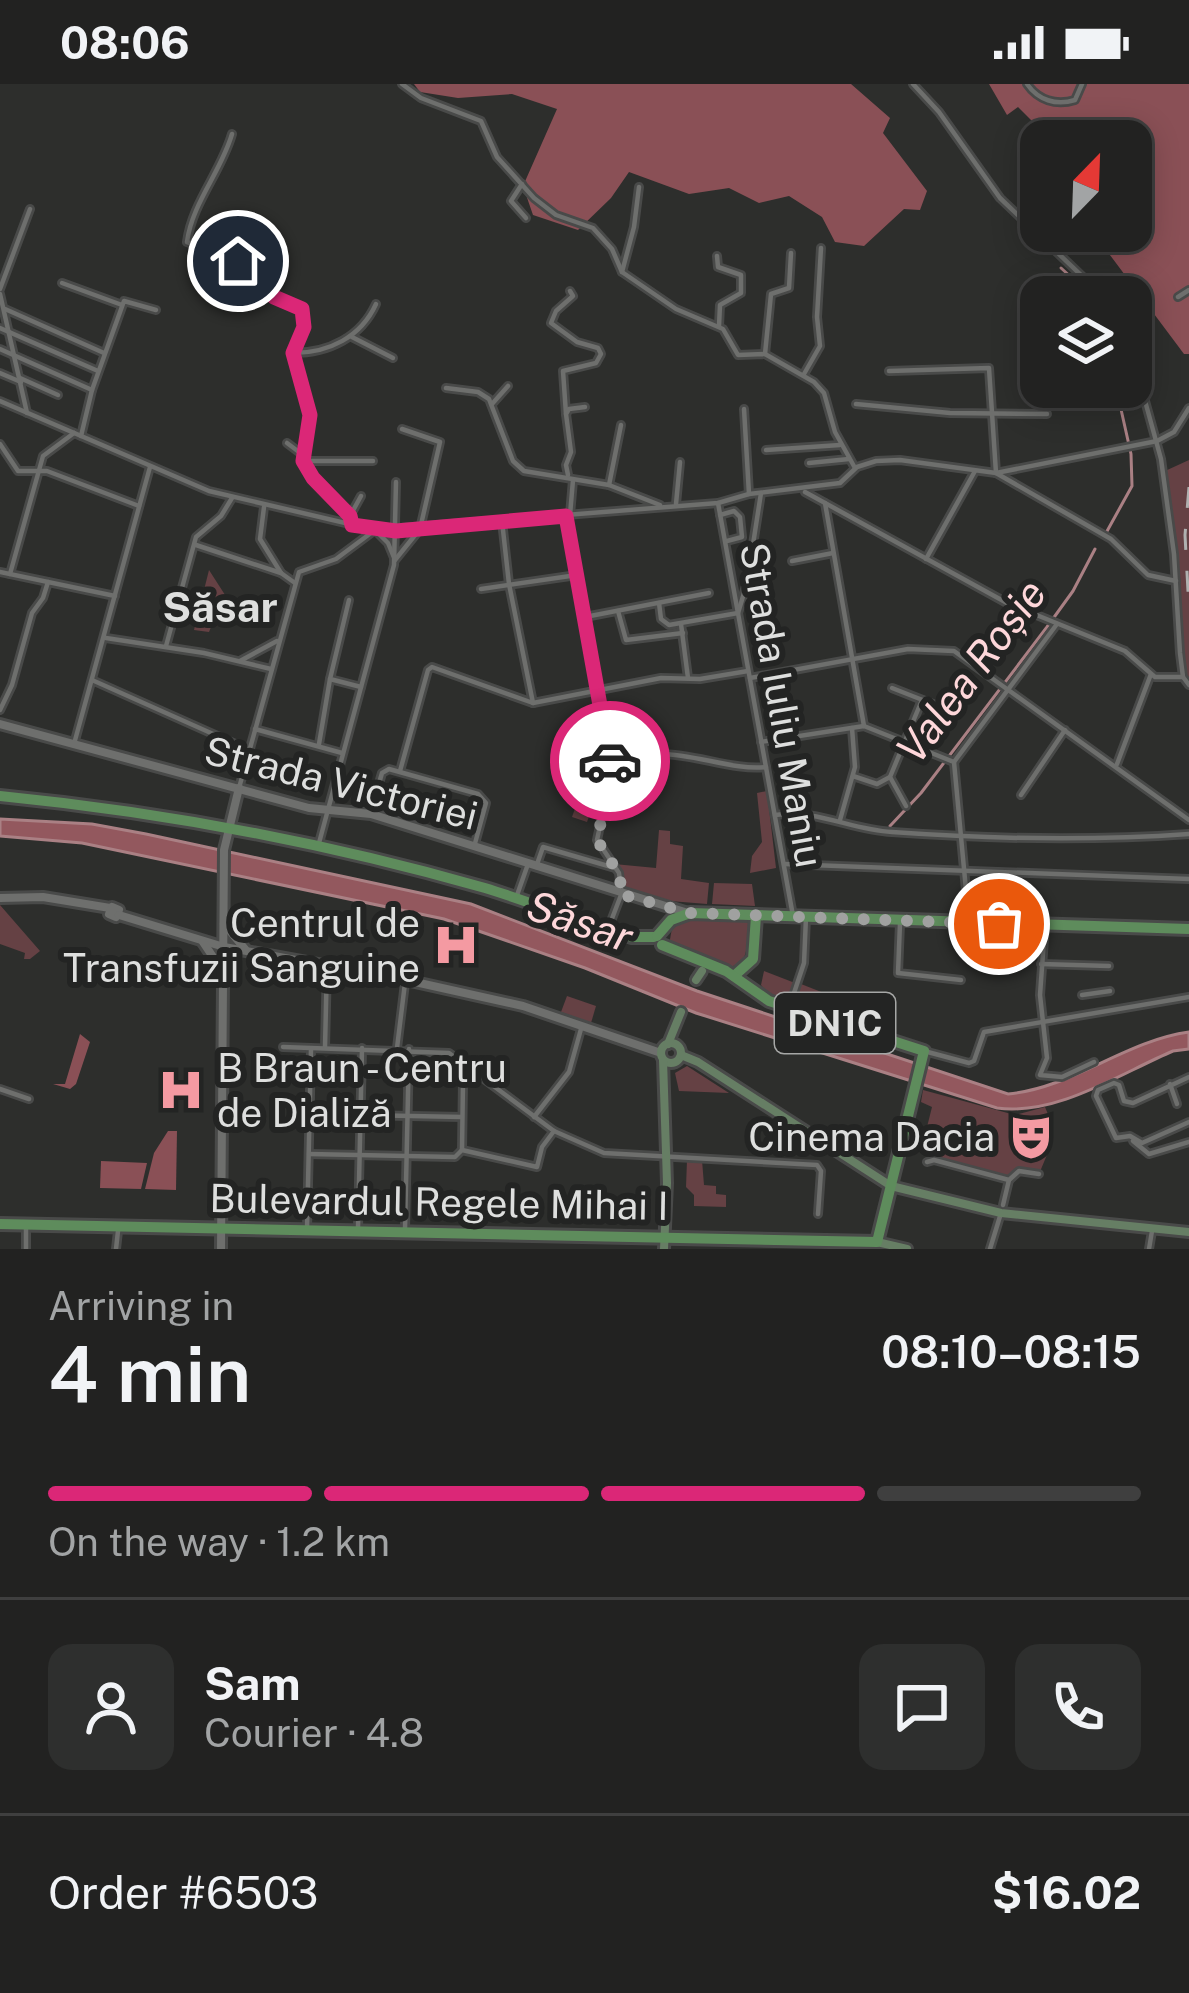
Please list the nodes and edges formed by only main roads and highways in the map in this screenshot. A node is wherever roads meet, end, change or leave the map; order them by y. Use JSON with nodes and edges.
{"nodes":[{"id":1,"x":0,"y":796,"type":"edge"},
{"id":2,"x":712,"y":915,"type":"junction"},
{"id":3,"x":755,"y":916,"type":"junction"},
{"id":4,"x":778,"y":916,"type":"junction"},
{"id":5,"x":1189,"y":928,"type":"edge"},
{"id":6,"x":631,"y":939,"type":"junction"},
{"id":7,"x":658,"y":941,"type":"junction"},
{"id":8,"x":757,"y":942,"type":"junction"},
{"id":9,"x":753,"y":958,"type":"junction"},
{"id":10,"x":699,"y":971,"type":"junction"},
{"id":11,"x":734,"y":976,"type":"junction"},
{"id":12,"x":749,"y":987,"type":"junction"},
{"id":13,"x":681,"y":1012,"type":"dead end"},
{"id":14,"x":675,"y":1027,"type":"junction"},
{"id":15,"x":668,"y":1044,"type":"junction"},
{"id":16,"x":678,"y":1055,"type":"junction"},
{"id":17,"x":662,"y":1056,"type":"junction"},
{"id":18,"x":666,"y":1076,"type":"junction"},
{"id":19,"x":891,"y":1186,"type":"junction"},
{"id":20,"x":0,"y":1223,"type":"edge"},
{"id":21,"x":1189,"y":1232,"type":"edge"},
{"id":22,"x":668,"y":1245,"type":"edge"},
{"id":23,"x":876,"y":1245,"type":"edge"},
{"id":24,"x":907,"y":1249,"type":"edge"}],
"edges":[{"from":1,"to":6,"type":"main road","number":"DN1C"},
{"from":2,"to":3,"type":"main road"},
{"from":2,"to":7,"type":"main road"},
{"from":2,"to":7,"type":"main road"},
{"from":3,"to":4,"type":"main road"},
{"from":3,"to":8,"type":"main road","number":"DN1C"},
{"from":4,"to":5,"type":"main road"},
{"from":4,"to":8,"type":"main road"},
{"from":6,"to":7,"type":"main road","number":"DN1C"},
{"from":6,"to":10,"type":"main road","number":"DN1C"},
{"from":7,"to":10,"type":"main road","number":"DN1C"},
{"from":8,"to":9,"type":"main road","number":"DN1C"},
{"from":9,"to":11,"type":"main road","number":"DN1C"},
{"from":9,"to":12,"type":"main road","number":"DN1C"},
{"from":10,"to":11,"type":"main road","number":"DN1C"},
{"from":11,"to":12,"type":"main road","number":"DN1C"},
{"from":12,"to":19,"type":"main road","number":"DN1C"},
{"from":13,"to":14,"type":"main road"},
{"from":14,"to":15,"type":"main road"},
{"from":14,"to":16,"type":"main road"},
{"from":15,"to":16,"type":"main road"},
{"from":15,"to":17,"type":"main road"},
{"from":16,"to":17,"type":"main road"},
{"from":16,"to":18,"type":"main road"},
{"from":16,"to":19,"type":"main road"},
{"from":17,"to":18,"type":"main road"},
{"from":18,"to":22,"type":"main road"},
{"from":19,"to":21,"type":"main road"},
{"from":19,"to":23,"type":"main road","number":"DN1C"},
{"from":20,"to":22,"type":"main road","name":"Bulevardul Regele Mihai I"},
{"from":22,"to":23,"type":"main road","name":"Bulevardul Regele Mihai I"},
{"from":23,"to":24,"type":"main road"}]}
